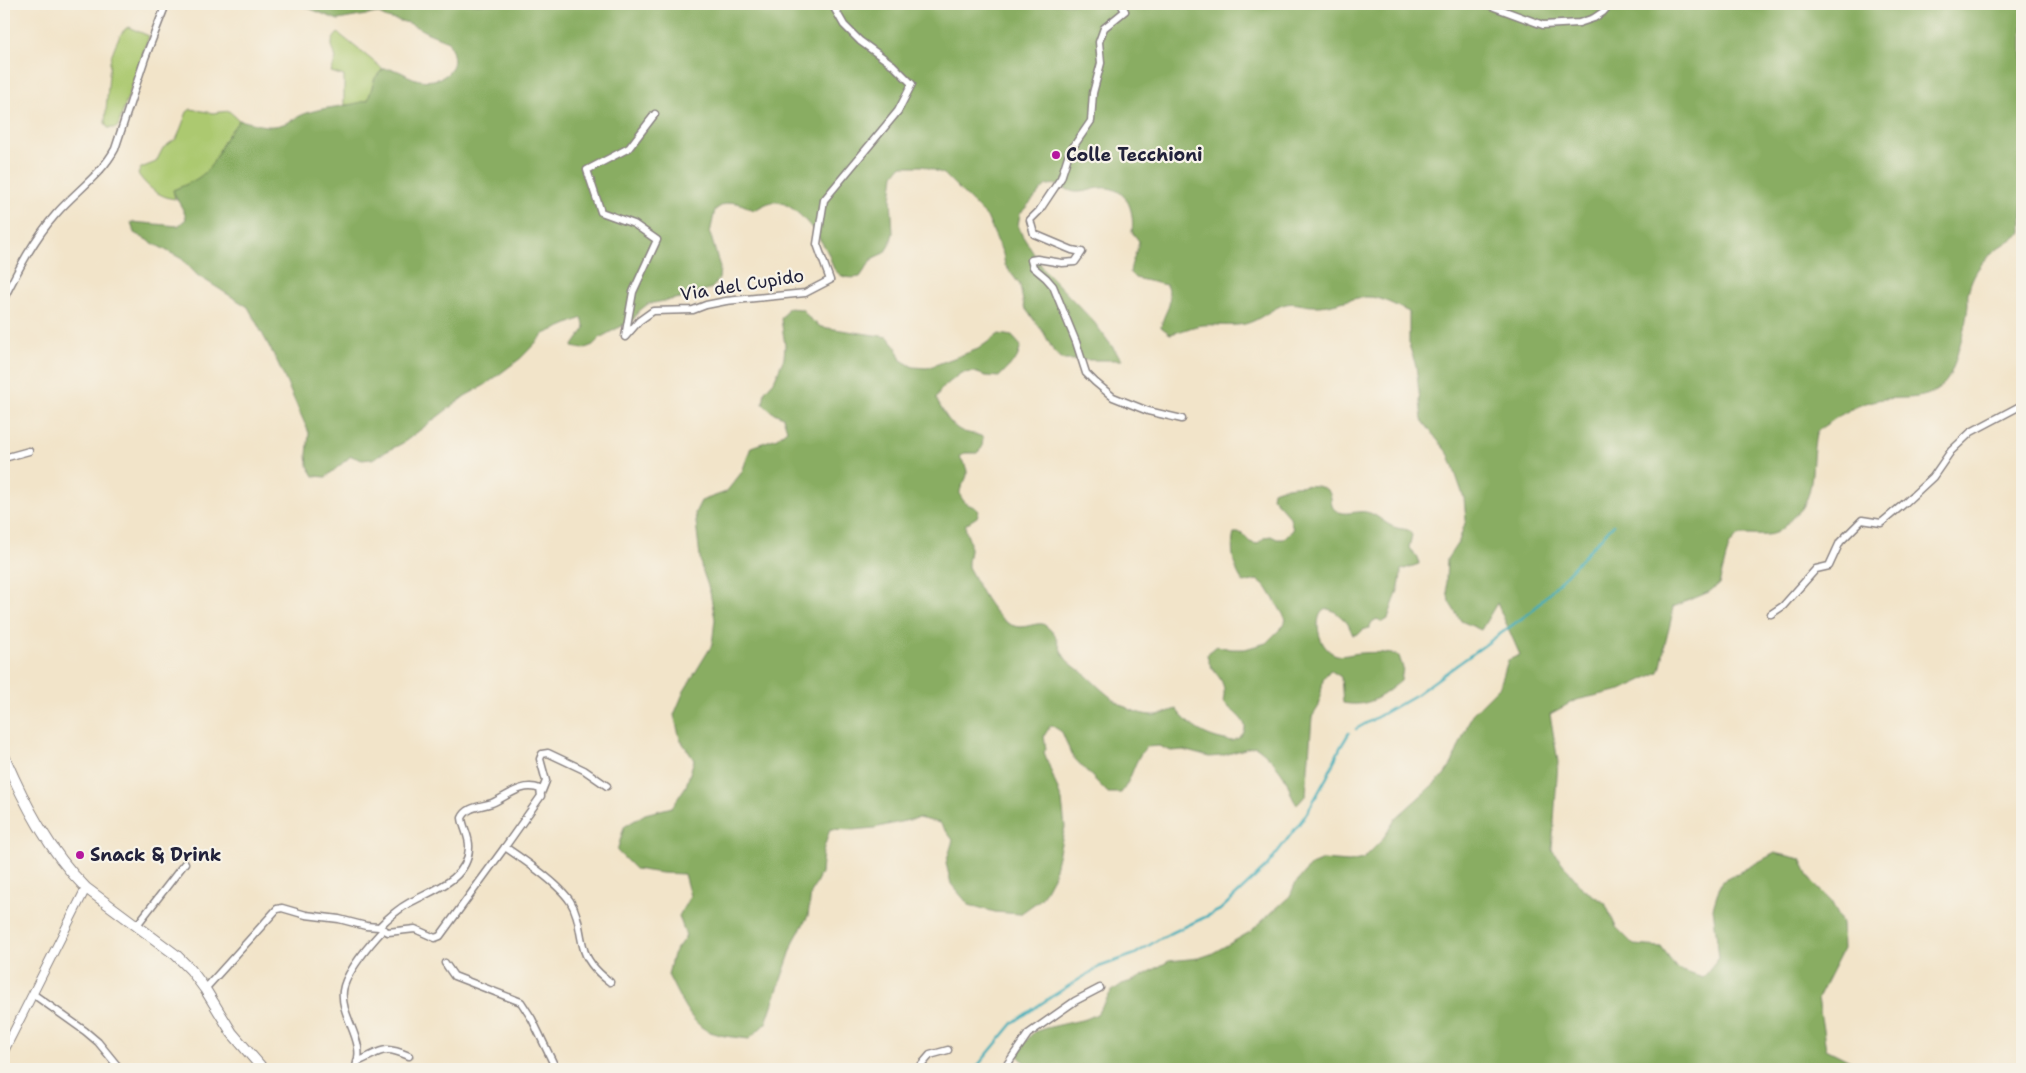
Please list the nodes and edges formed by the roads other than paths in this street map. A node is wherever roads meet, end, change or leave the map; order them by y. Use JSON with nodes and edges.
{"nodes":[{"id":1,"x":166,"y":4,"type":"edge"},
{"id":2,"x":832,"y":4,"type":"edge"},
{"id":3,"x":1121,"y":4,"type":"edge"},
{"id":4,"x":1486,"y":4,"type":"edge"},
{"id":5,"x":1610,"y":4,"type":"edge"},
{"id":6,"x":655,"y":114,"type":"dead end"},
{"id":7,"x":4,"y":298,"type":"edge"},
{"id":8,"x":2022,"y":405,"type":"edge"},
{"id":9,"x":1182,"y":419,"type":"dead end"},
{"id":10,"x":28,"y":451,"type":"dead end"},
{"id":11,"x":4,"y":458,"type":"edge"},
{"id":12,"x":1771,"y":614,"type":"dead end"},
{"id":13,"x":4,"y":756,"type":"edge"},
{"id":14,"x":606,"y":786,"type":"dead end"},
{"id":15,"x":542,"y":791,"type":"junction"},
{"id":16,"x":505,"y":847,"type":"junction"},
{"id":17,"x":184,"y":863,"type":"dead end"},
{"id":18,"x":86,"y":888,"type":"junction"},
{"id":19,"x":137,"y":926,"type":"junction"},
{"id":20,"x":381,"y":929,"type":"junction"},
{"id":21,"x":445,"y":963,"type":"dead end"},
{"id":22,"x":610,"y":982,"type":"dead end"},
{"id":23,"x":1100,"y":988,"type":"dead end"},
{"id":24,"x":205,"y":989,"type":"junction"},
{"id":25,"x":33,"y":994,"type":"junction"},
{"id":26,"x":948,"y":1050,"type":"dead end"},
{"id":27,"x":4,"y":1051,"type":"edge"},
{"id":28,"x":409,"y":1056,"type":"dead end"},
{"id":29,"x":356,"y":1066,"type":"edge"},
{"id":30,"x":120,"y":1069,"type":"edge"},
{"id":31,"x":263,"y":1069,"type":"edge"},
{"id":32,"x":556,"y":1069,"type":"edge"},
{"id":33,"x":918,"y":1069,"type":"edge"},
{"id":34,"x":1004,"y":1069,"type":"edge"}],
"edges":[{"from":1,"to":7,"type":"street"},
{"from":2,"to":6,"type":"street","name":"Via del Cupido"},
{"from":3,"to":9,"type":"street"},
{"from":4,"to":5,"type":"street"},
{"from":8,"to":12,"type":"street"},
{"from":10,"to":11,"type":"street"},
{"from":13,"to":18,"type":"main road"},
{"from":14,"to":15,"type":"street"},
{"from":15,"to":16,"type":"street"},
{"from":15,"to":20,"type":"street"},
{"from":16,"to":20,"type":"street"},
{"from":16,"to":22,"type":"street"},
{"from":17,"to":19,"type":"street"},
{"from":18,"to":19,"type":"main road"},
{"from":18,"to":25,"type":"street"},
{"from":19,"to":24,"type":"main road"},
{"from":20,"to":24,"type":"street"},
{"from":20,"to":29,"type":"street"},
{"from":21,"to":32,"type":"street"},
{"from":23,"to":34,"type":"street"},
{"from":24,"to":31,"type":"main road"},
{"from":25,"to":27,"type":"street"},
{"from":25,"to":30,"type":"street"},
{"from":26,"to":33,"type":"street"},
{"from":28,"to":29,"type":"street"}]}
